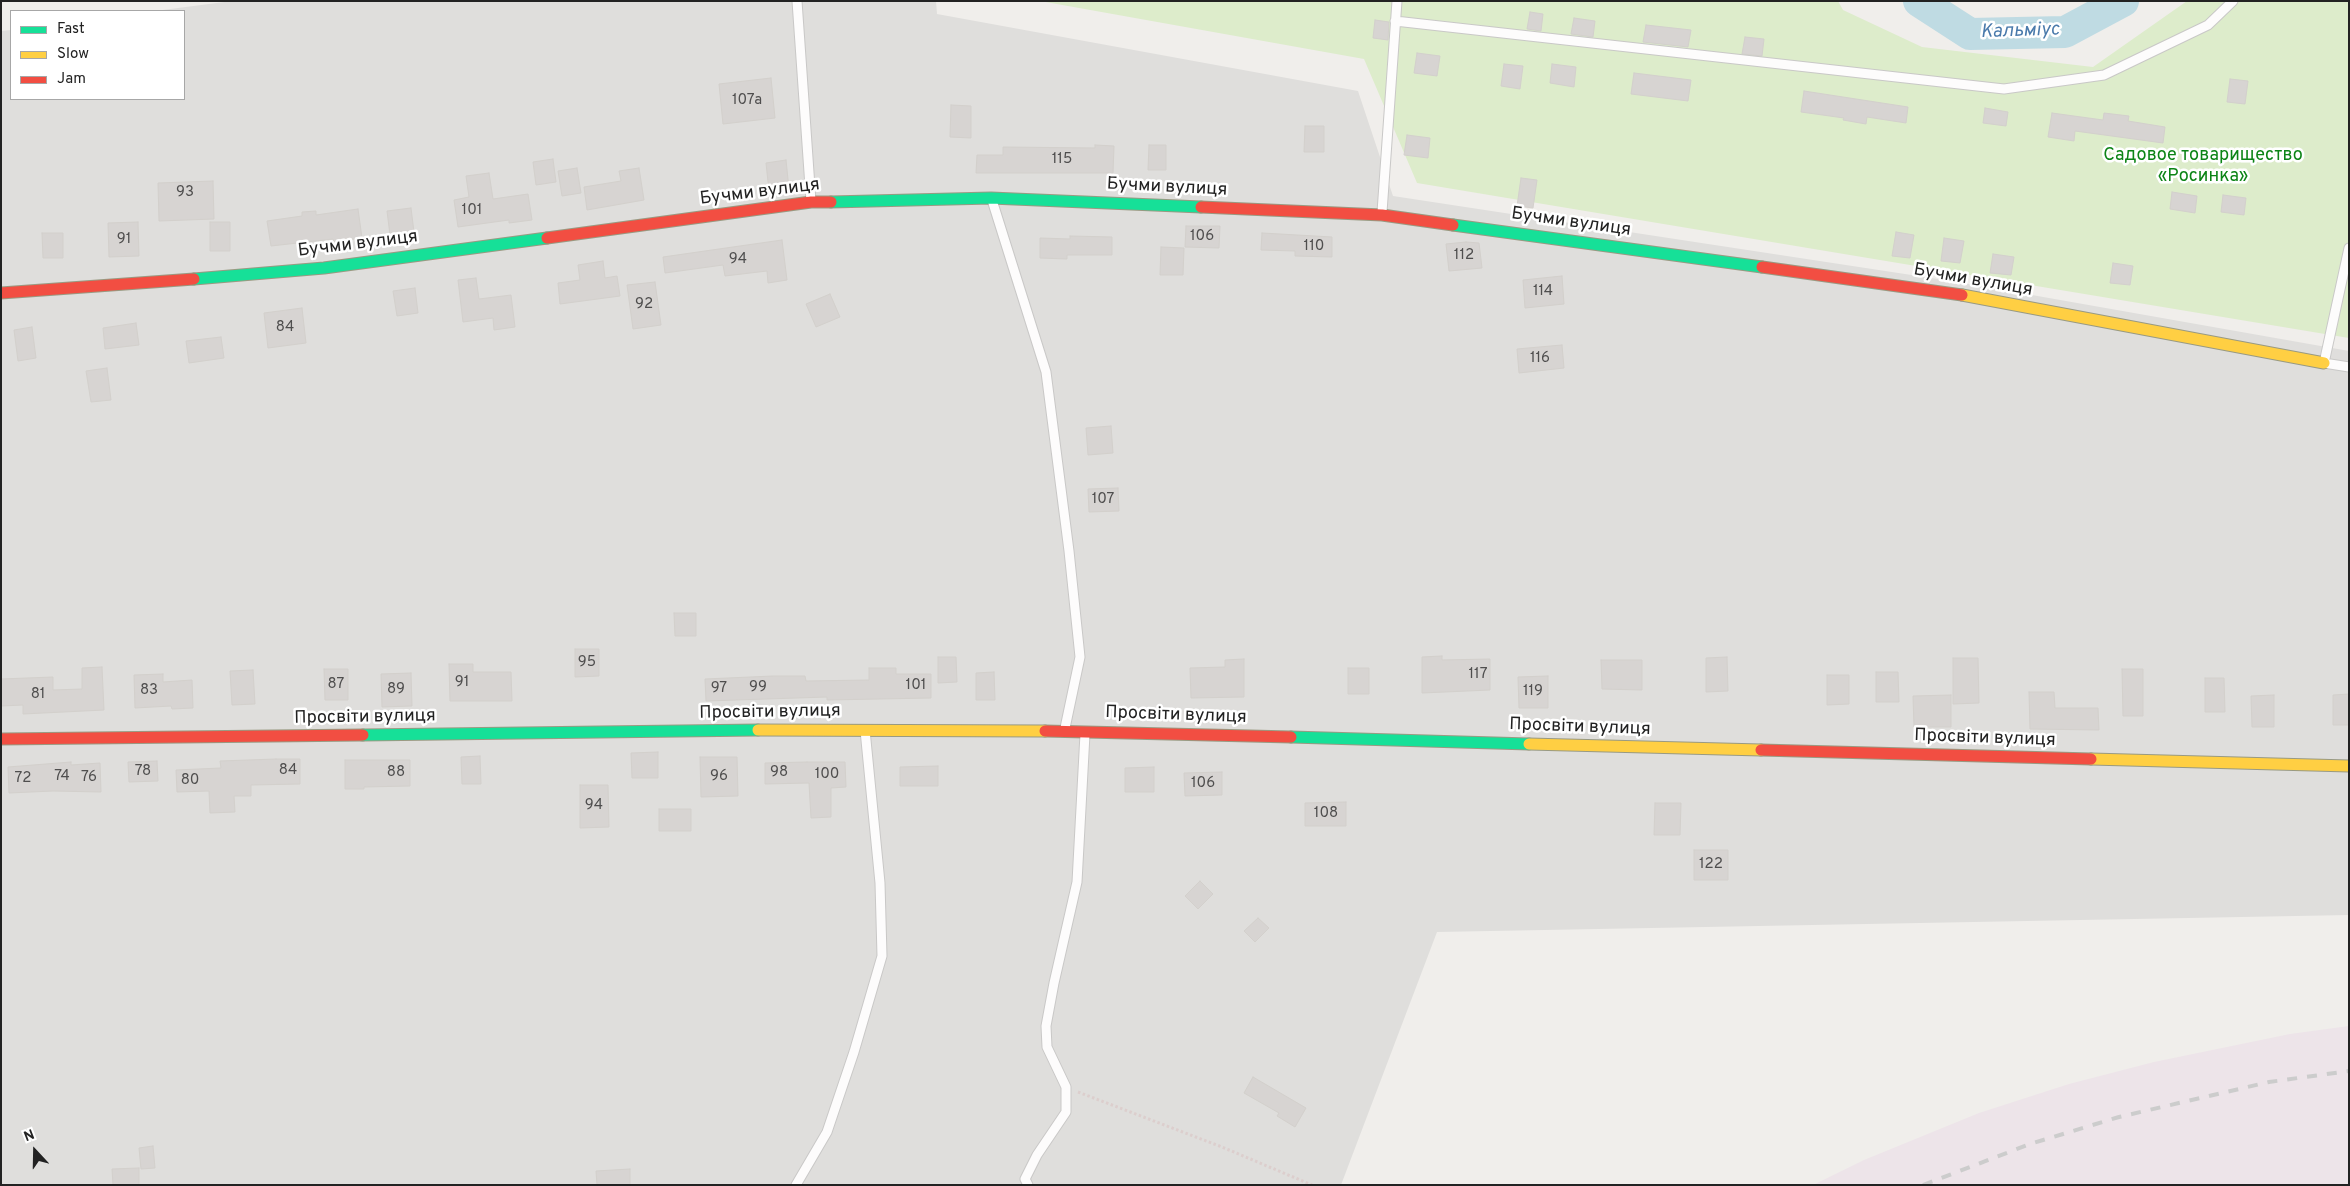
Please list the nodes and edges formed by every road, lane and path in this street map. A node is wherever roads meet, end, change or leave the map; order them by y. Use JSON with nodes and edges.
{"nodes":[{"id":1,"x":797,"y":1,"type":"edge"},
{"id":2,"x":1397,"y":1,"type":"edge"},
{"id":3,"x":2233,"y":1,"type":"edge"},
{"id":4,"x":1395,"y":21,"type":"junction"},
{"id":5,"x":991,"y":198,"type":"junction"},
{"id":6,"x":811,"y":202,"type":"junction"},
{"id":7,"x":1382,"y":215,"type":"junction"},
{"id":8,"x":2349,"y":248,"type":"edge"},
{"id":9,"x":1,"y":292,"type":"edge"},
{"id":10,"x":2324,"y":363,"type":"junction"},
{"id":11,"x":2349,"y":367,"type":"edge"},
{"id":12,"x":865,"y":729,"type":"junction"},
{"id":13,"x":1064,"y":731,"type":"junction"},
{"id":14,"x":1085,"y":731,"type":"junction"},
{"id":15,"x":1,"y":739,"type":"edge"},
{"id":16,"x":2349,"y":766,"type":"edge"},
{"id":17,"x":1066,"y":1087,"type":"junction"},
{"id":18,"x":796,"y":1185,"type":"edge"},
{"id":19,"x":1028,"y":1185,"type":"edge"},
{"id":20,"x":1312,"y":1185,"type":"edge"}],
"edges":[{"from":1,"to":6,"type":"lane"},
{"from":2,"to":4,"type":"lane"},
{"from":3,"to":4,"type":"lane"},
{"from":4,"to":7,"type":"lane"},
{"from":5,"to":6,"type":"street","name":"Бучми вулиця"},
{"from":5,"to":7,"type":"street","name":"Бучми вулиця"},
{"from":5,"to":13,"type":"lane"},
{"from":6,"to":9,"type":"street","name":"Бучми вулиця"},
{"from":7,"to":10,"type":"street","name":"Бучми вулиця"},
{"from":8,"to":10,"type":"lane"},
{"from":10,"to":11,"type":"lane"},
{"from":12,"to":13,"type":"street","name":"Просвіти вулиця"},
{"from":12,"to":15,"type":"street","name":"Просвіти вулиця"},
{"from":12,"to":18,"type":"lane"},
{"from":13,"to":14,"type":"street","name":"Просвіти вулиця"},
{"from":14,"to":16,"type":"street","name":"Просвіти вулиця"},
{"from":14,"to":17,"type":"lane"},
{"from":17,"to":19,"type":"lane"},
{"from":17,"to":20,"type":"path"}]}
